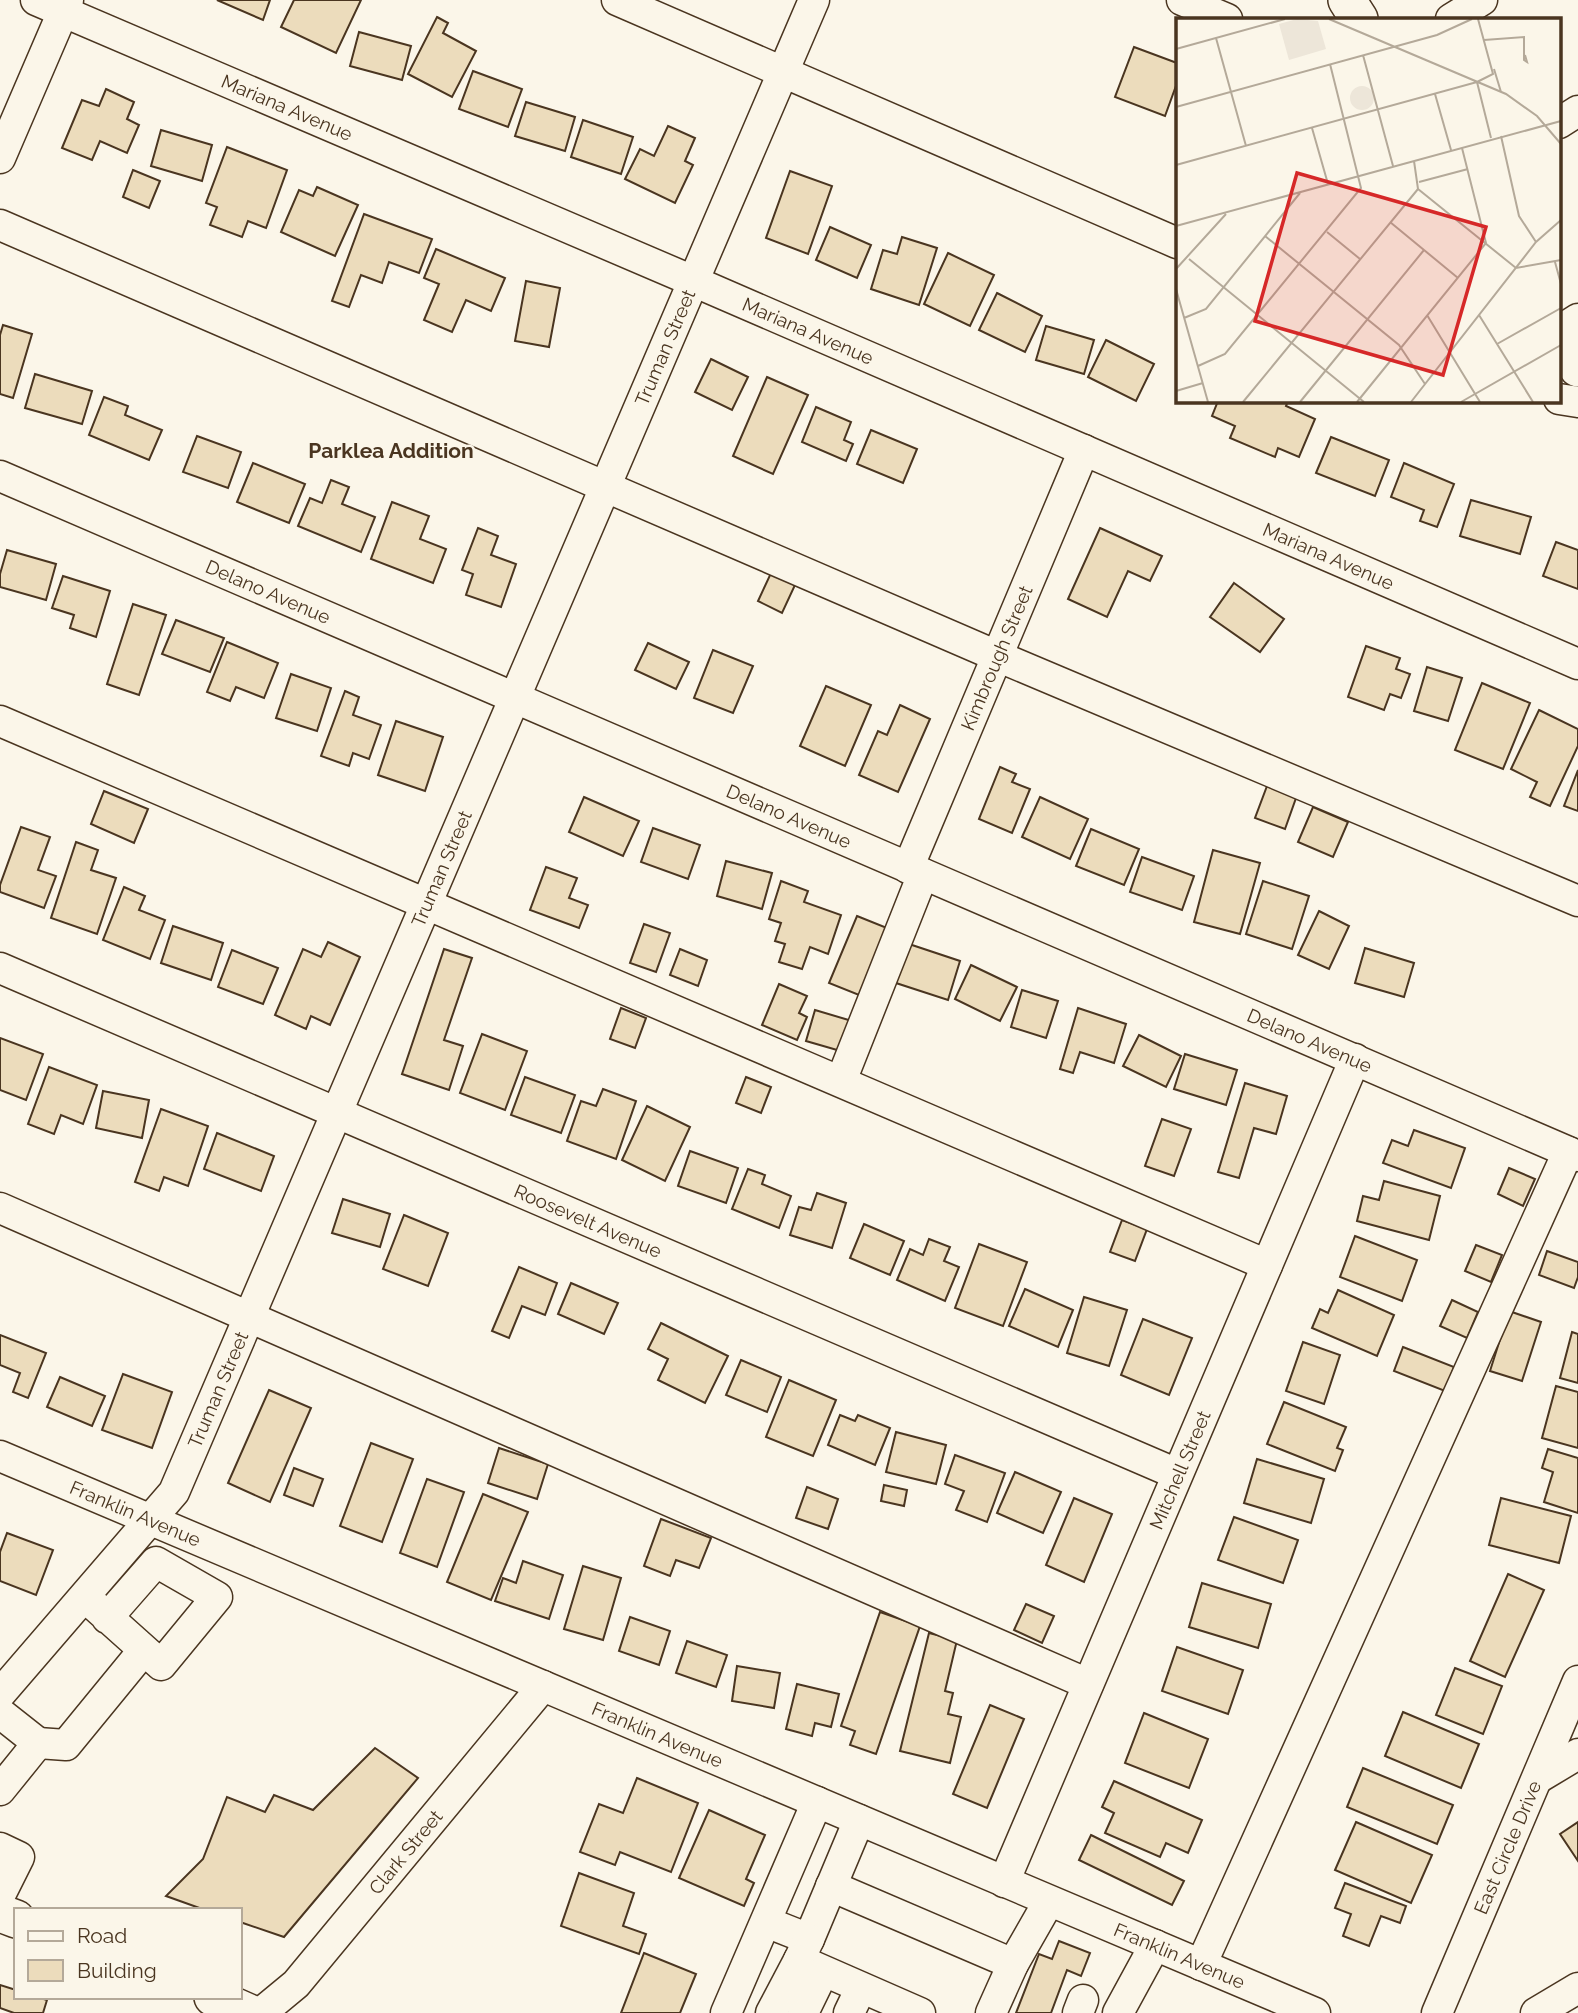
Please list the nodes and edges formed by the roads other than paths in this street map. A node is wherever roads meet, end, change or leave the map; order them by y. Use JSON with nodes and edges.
{"nodes":[{"id":1,"x":617,"y":0,"type":"edge"},
{"id":2,"x":814,"y":0,"type":"edge"},
{"id":3,"x":1182,"y":0,"type":"edge"},
{"id":4,"x":1347,"y":0,"type":"edge"},
{"id":5,"x":1482,"y":0,"type":"edge"},
{"id":6,"x":55,"y":4,"type":"edge"},
{"id":7,"x":1225,"y":18,"type":"edge"},
{"id":8,"x":1358,"y":18,"type":"edge"},
{"id":9,"x":1453,"y":18,"type":"edge"},
{"id":10,"x":783,"y":72,"type":"junction"},
{"id":11,"x":1578,"y":111,"type":"edge"},
{"id":12,"x":1560,"y":122,"type":"edge"},
{"id":13,"x":0,"y":158,"type":"edge"},
{"id":14,"x":0,"y":225,"type":"edge"},
{"id":15,"x":1176,"y":243,"type":"edge"},
{"id":16,"x":693,"y":281,"type":"junction"},
{"id":17,"x":1578,"y":319,"type":"edge"},
{"id":18,"x":1560,"y":330,"type":"edge"},
{"id":19,"x":1560,"y":339,"type":"edge"},
{"id":20,"x":1578,"y":368,"type":"edge"},
{"id":21,"x":1560,"y":399,"type":"edge"},
{"id":22,"x":1578,"y":402,"type":"edge"},
{"id":23,"x":1084,"y":450,"type":"junction"},
{"id":24,"x":0,"y":476,"type":"edge"},
{"id":25,"x":606,"y":485,"type":"junction"},
{"id":26,"x":997,"y":656,"type":"junction"},
{"id":27,"x":1578,"y":664,"type":"edge"},
{"id":28,"x":516,"y":699,"type":"junction"},
{"id":29,"x":0,"y":721,"type":"edge"},
{"id":30,"x":915,"y":871,"type":"junction"},
{"id":31,"x":1578,"y":901,"type":"edge"},
{"id":32,"x":428,"y":903,"type":"junction"},
{"id":33,"x":0,"y":968,"type":"edge"},
{"id":34,"x":1355,"y":1059,"type":"junction"},
{"id":35,"x":841,"y":1081,"type":"junction"},
{"id":36,"x":337,"y":1114,"type":"junction"},
{"id":37,"x":1573,"y":1154,"type":"edge"},
{"id":38,"x":0,"y":1208,"type":"edge"},
{"id":39,"x":1267,"y":1265,"type":"junction"},
{"id":40,"x":250,"y":1316,"type":"junction"},
{"id":41,"x":0,"y":1456,"type":"edge"},
{"id":42,"x":1177,"y":1474,"type":"junction"},
{"id":43,"x":151,"y":1520,"type":"junction"},
{"id":44,"x":85,"y":1597,"type":"junction"},
{"id":45,"x":107,"y":1618,"type":"junction"},
{"id":46,"x":143,"y":1651,"type":"junction"},
{"id":47,"x":1578,"y":1681,"type":"edge"},
{"id":48,"x":1088,"y":1684,"type":"junction"},
{"id":49,"x":543,"y":1686,"type":"junction"},
{"id":50,"x":0,"y":1694,"type":"edge"},
{"id":51,"x":0,"y":1713,"type":"edge"},
{"id":52,"x":38,"y":1743,"type":"junction"},
{"id":53,"x":1578,"y":1754,"type":"edge"},
{"id":54,"x":1538,"y":1778,"type":"junction"},
{"id":55,"x":0,"y":1790,"type":"edge"},
{"id":56,"x":817,"y":1802,"type":"junction"},
{"id":57,"x":859,"y":1820,"type":"junction"},
{"id":58,"x":0,"y":1848,"type":"edge"},
{"id":59,"x":1004,"y":1882,"type":"junction"},
{"id":60,"x":831,"y":1886,"type":"junction"},
{"id":61,"x":0,"y":1895,"type":"edge"},
{"id":62,"x":1049,"y":1901,"type":"junction"},
{"id":63,"x":766,"y":1922,"type":"junction"},
{"id":64,"x":1155,"y":1945,"type":"junction"},
{"id":65,"x":810,"y":1957,"type":"junction"},
{"id":66,"x":1013,"y":1964,"type":"junction"},
{"id":67,"x":1201,"y":1965,"type":"junction"},
{"id":68,"x":1578,"y":1988,"type":"edge"},
{"id":69,"x":218,"y":1999,"type":"edge"},
{"id":70,"x":855,"y":2000,"type":"edge"},
{"id":71,"x":902,"y":2009,"type":"edge"},
{"id":72,"x":1132,"y":2011,"type":"edge"},
{"id":73,"x":249,"y":2013,"type":"edge"},
{"id":74,"x":261,"y":2013,"type":"edge"},
{"id":75,"x":726,"y":2013,"type":"edge"},
{"id":76,"x":771,"y":2013,"type":"edge"},
{"id":77,"x":803,"y":2013,"type":"edge"},
{"id":78,"x":991,"y":2013,"type":"edge"},
{"id":79,"x":1315,"y":2013,"type":"edge"},
{"id":80,"x":1437,"y":2013,"type":"edge"},
{"id":81,"x":1536,"y":2013,"type":"edge"}],
"edges":[{"from":1,"to":10,"type":"street"},
{"from":2,"to":10,"type":"street","name":"Truman Street"},
{"from":3,"to":7,"type":"street"},
{"from":4,"to":8,"type":"main road"},
{"from":5,"to":9,"type":"street"},
{"from":6,"to":13,"type":"street"},
{"from":6,"to":16,"type":"street","name":"Mariana Avenue"},
{"from":10,"to":15,"type":"street"},
{"from":10,"to":16,"type":"street","name":"Truman Street"},
{"from":11,"to":12,"type":"street"},
{"from":14,"to":25,"type":"street"},
{"from":16,"to":23,"type":"street","name":"Mariana Avenue"},
{"from":16,"to":25,"type":"street","name":"Truman Street"},
{"from":17,"to":18,"type":"street"},
{"from":19,"to":20,"type":"main road"},
{"from":21,"to":22,"type":"street"},
{"from":23,"to":26,"type":"street","name":"Kimbrough Street"},
{"from":23,"to":27,"type":"street","name":"Mariana Avenue"},
{"from":24,"to":28,"type":"street","name":"Delano Avenue"},
{"from":25,"to":26,"type":"street"},
{"from":25,"to":28,"type":"street","name":"Truman Street"},
{"from":26,"to":30,"type":"street","name":"Kimbrough Street"},
{"from":26,"to":31,"type":"street"},
{"from":28,"to":30,"type":"street","name":"Delano Avenue"},
{"from":28,"to":32,"type":"street","name":"Truman Street"},
{"from":29,"to":32,"type":"street"},
{"from":30,"to":34,"type":"street","name":"Delano Avenue"},
{"from":30,"to":35,"type":"street","name":"Kimbrough Street"},
{"from":32,"to":35,"type":"street"},
{"from":32,"to":36,"type":"street","name":"Truman Street"},
{"from":33,"to":36,"type":"street","name":"Roosevelt Avenue"},
{"from":34,"to":37,"type":"street","name":"Delano Avenue"},
{"from":34,"to":39,"type":"street","name":"Mitchell Street"},
{"from":35,"to":39,"type":"street"},
{"from":36,"to":40,"type":"street","name":"Truman Street"},
{"from":36,"to":42,"type":"street","name":"Roosevelt Avenue"},
{"from":37,"to":67,"type":"street"},
{"from":38,"to":40,"type":"street"},
{"from":39,"to":42,"type":"street","name":"Mitchell Street"},
{"from":40,"to":43,"type":"street","name":"Truman Street"},
{"from":40,"to":48,"type":"street"},
{"from":41,"to":43,"type":"street","name":"Franklin Avenue"},
{"from":42,"to":48,"type":"street","name":"Mitchell Street"},
{"from":43,"to":44,"type":"street","name":"Truman Street"},
{"from":43,"to":49,"type":"street","name":"Franklin Avenue"},
{"from":44,"to":45,"type":"street"},
{"from":44,"to":50,"type":"street","name":"Truman Street"},
{"from":45,"to":46,"type":"street"},
{"from":45,"to":46,"type":"street"},
{"from":46,"to":52,"type":"street"},
{"from":47,"to":54,"type":"street","name":"East Circle Drive"},
{"from":48,"to":59,"type":"street","name":"Mitchell Street"},
{"from":49,"to":56,"type":"street","name":"Franklin Avenue"},
{"from":49,"to":74,"type":"street","name":"Clark Street"},
{"from":51,"to":52,"type":"street"},
{"from":52,"to":55,"type":"street"},
{"from":53,"to":54,"type":"street"},
{"from":54,"to":80,"type":"street","name":"East Circle Drive"},
{"from":56,"to":57,"type":"street","name":"Franklin Avenue"},
{"from":56,"to":63,"type":"street"},
{"from":57,"to":59,"type":"street","name":"Franklin Avenue"},
{"from":57,"to":60,"type":"street"},
{"from":58,"to":61,"type":"street"},
{"from":59,"to":62,"type":"street","name":"Franklin Avenue"},
{"from":60,"to":65,"type":"street"},
{"from":60,"to":66,"type":"street"},
{"from":62,"to":64,"type":"street","name":"Franklin Avenue"},
{"from":62,"to":66,"type":"street"},
{"from":63,"to":65,"type":"street"},
{"from":63,"to":75,"type":"street"},
{"from":64,"to":67,"type":"street","name":"Franklin Avenue"},
{"from":64,"to":72,"type":"street"},
{"from":65,"to":70,"type":"street"},
{"from":65,"to":76,"type":"street"},
{"from":65,"to":77,"type":"street"},
{"from":66,"to":78,"type":"street"},
{"from":67,"to":79,"type":"street","name":"Franklin Avenue"},
{"from":68,"to":81,"type":"street"},
{"from":69,"to":73,"type":"main road"},
{"from":70,"to":71,"type":"street"}]}
